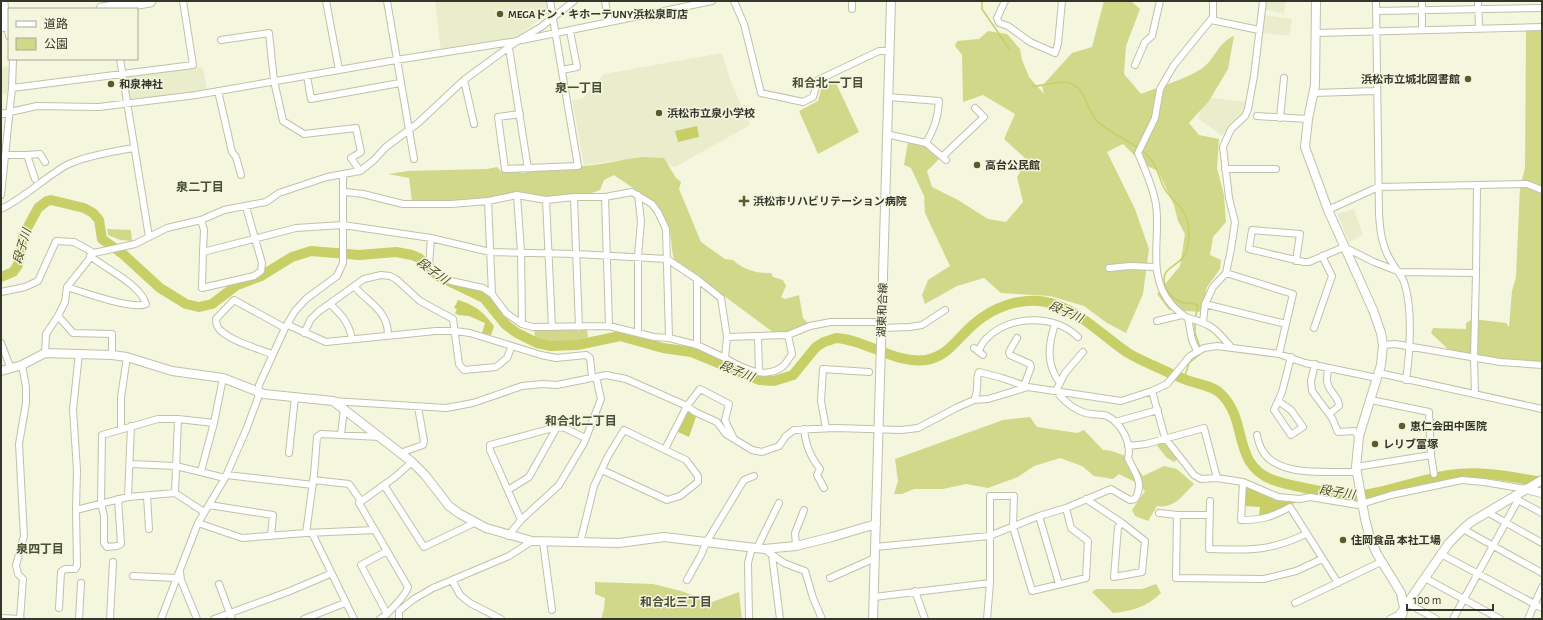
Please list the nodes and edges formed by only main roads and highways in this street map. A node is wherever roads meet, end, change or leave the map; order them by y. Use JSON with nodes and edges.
{"nodes":[{"id":1,"x":150,"y":1,"type":"edge"},
{"id":2,"x":114,"y":8,"type":"edge"}],
"edges":[{"from":1,"to":2,"type":"highway"}]}
